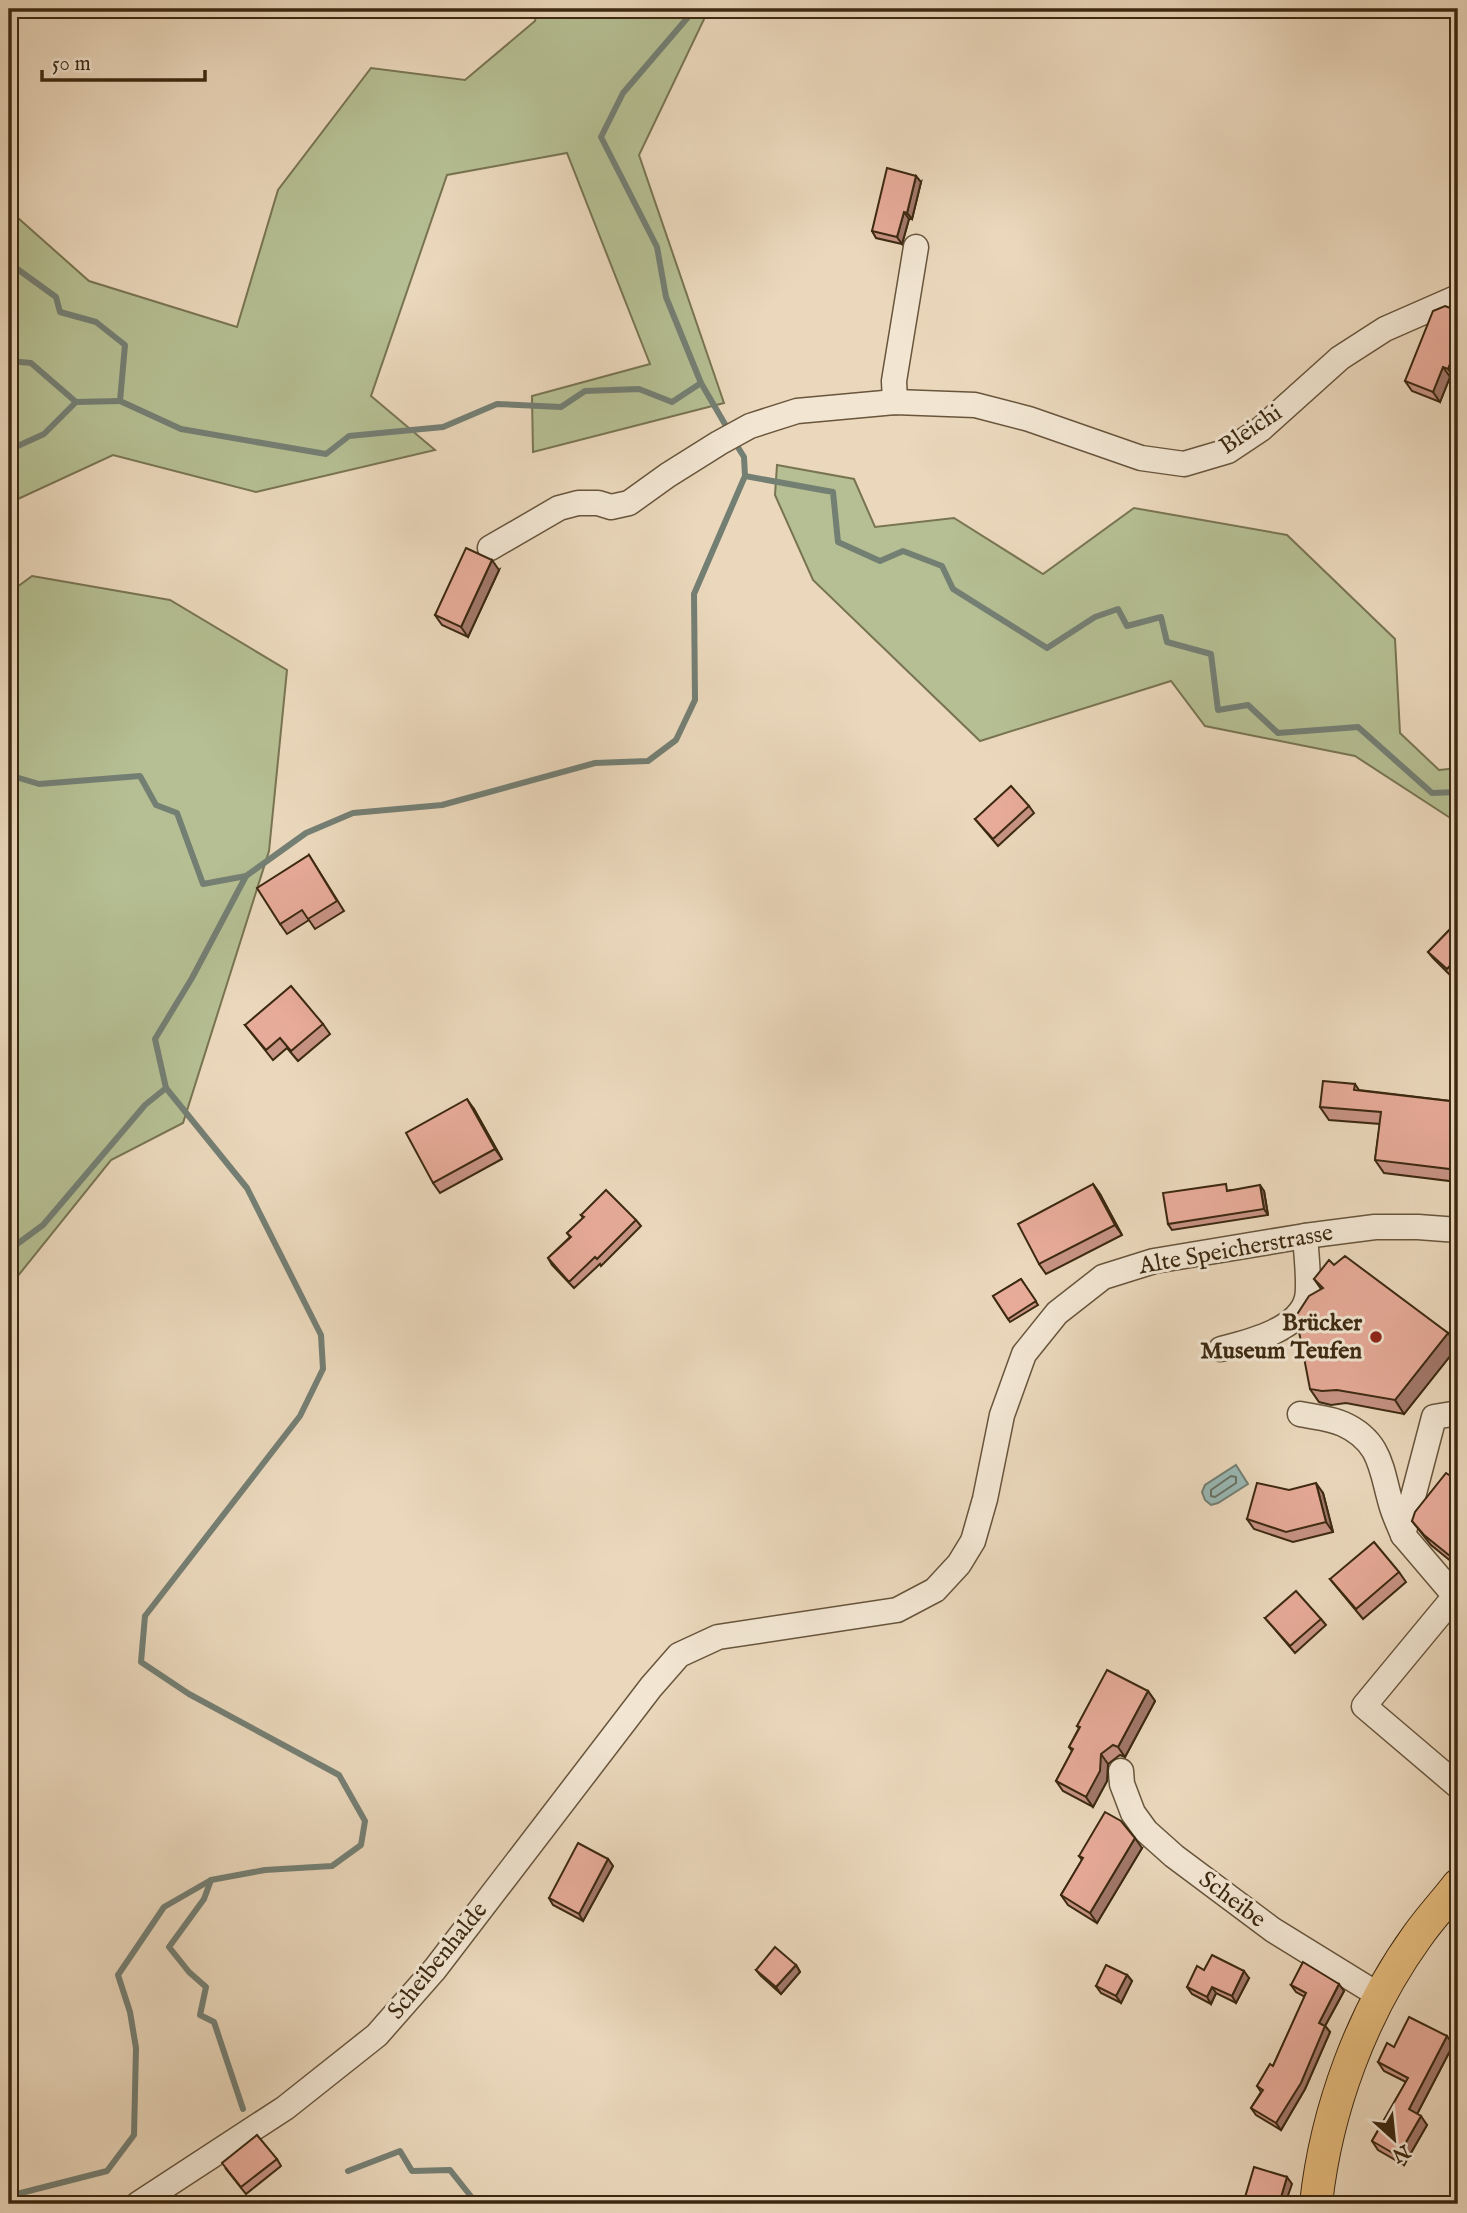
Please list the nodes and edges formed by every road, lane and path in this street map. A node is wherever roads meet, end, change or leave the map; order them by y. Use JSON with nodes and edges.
{"nodes":[{"id":1,"x":916,"y":247,"type":"dead end"},
{"id":2,"x":1458,"y":297,"type":"edge"},
{"id":3,"x":895,"y":402,"type":"junction"},
{"id":4,"x":490,"y":548,"type":"dead end"},
{"id":5,"x":1458,"y":1230,"type":"edge"},
{"id":6,"x":1305,"y":1236,"type":"junction"},
{"id":7,"x":1221,"y":1349,"type":"dead end"},
{"id":8,"x":1458,"y":1413,"type":"edge"},
{"id":9,"x":1300,"y":1414,"type":"dead end"},
{"id":10,"x":1403,"y":1535,"type":"junction"},
{"id":11,"x":679,"y":1655,"type":"joint"},
{"id":12,"x":1121,"y":1771,"type":"dead end"},
{"id":13,"x":1458,"y":1786,"type":"edge"},
{"id":14,"x":1458,"y":1885,"type":"edge"},
{"id":15,"x":1380,"y":1996,"type":"junction"},
{"id":16,"x":138,"y":2204,"type":"edge"},
{"id":17,"x":1316,"y":2204,"type":"edge"}],
"edges":[{"from":1,"to":3,"type":"street"},
{"from":2,"to":3,"type":"street","name":"Bleichi"},
{"from":3,"to":4,"type":"street","name":"Bleichi"},
{"from":5,"to":6,"type":"street","name":"Alte Speicherstrasse"},
{"from":6,"to":7,"type":"street"},
{"from":6,"to":11,"type":"street","name":"Alte Speicherstrasse"},
{"from":8,"to":10,"type":"street"},
{"from":9,"to":10,"type":"street"},
{"from":10,"to":13,"type":"street"},
{"from":11,"to":16,"type":"street","name":"Scheibenhalde"},
{"from":12,"to":15,"type":"street","name":"Scheibe"},
{"from":14,"to":15,"type":"main road"},
{"from":15,"to":17,"type":"main road"}]}
